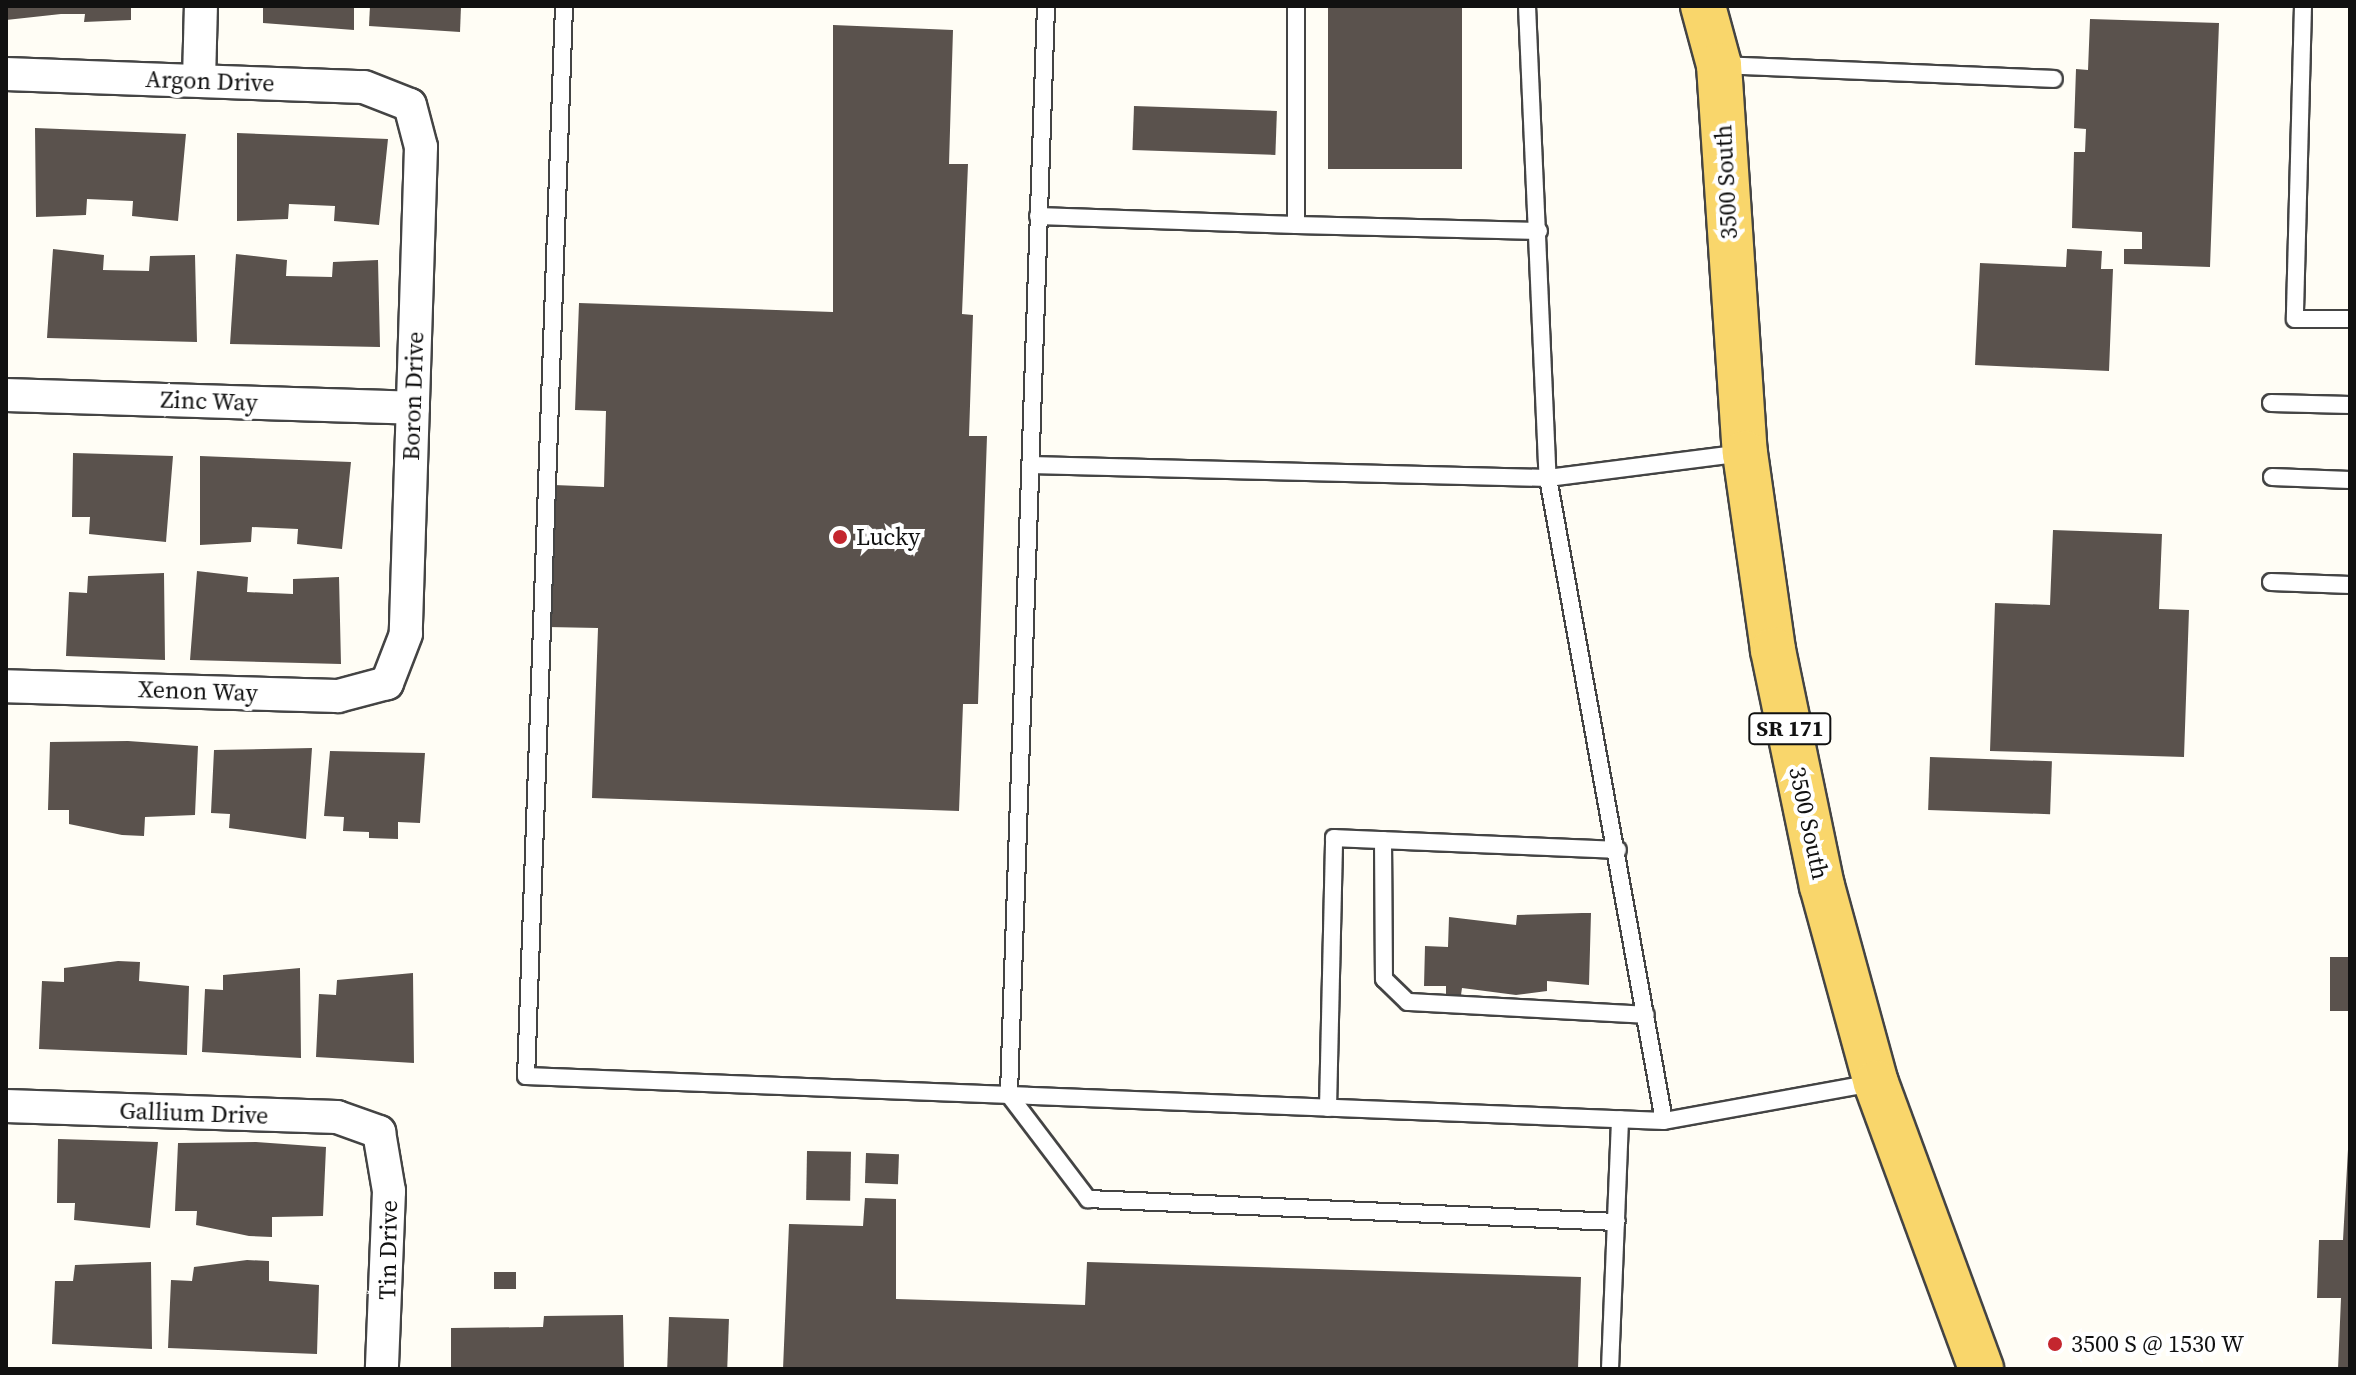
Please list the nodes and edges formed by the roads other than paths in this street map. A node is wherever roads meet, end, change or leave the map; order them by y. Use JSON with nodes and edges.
{"nodes":[{"id":1,"x":201,"y":6,"type":"edge"},
{"id":2,"x":564,"y":6,"type":"edge"},
{"id":3,"x":1046,"y":6,"type":"edge"},
{"id":4,"x":1296,"y":6,"type":"edge"},
{"id":5,"x":1527,"y":6,"type":"edge"},
{"id":6,"x":1703,"y":6,"type":"edge"},
{"id":7,"x":1735,"y":6,"type":"edge"},
{"id":8,"x":2303,"y":6,"type":"edge"},
{"id":9,"x":1719,"y":65,"type":"junction"},
{"id":10,"x":6,"y":74,"type":"edge"},
{"id":11,"x":2054,"y":79,"type":"dead end"},
{"id":12,"x":199,"y":80,"type":"junction"},
{"id":13,"x":410,"y":105,"type":"joint"},
{"id":14,"x":1038,"y":216,"type":"junction"},
{"id":15,"x":1296,"y":225,"type":"junction"},
{"id":16,"x":1539,"y":231,"type":"junction"},
{"id":17,"x":2350,"y":319,"type":"edge"},
{"id":18,"x":6,"y":395,"type":"edge"},
{"id":19,"x":2271,"y":403,"type":"dead end"},
{"id":20,"x":2350,"y":405,"type":"edge"},
{"id":21,"x":413,"y":408,"type":"junction"},
{"id":22,"x":1745,"y":453,"type":"junction"},
{"id":23,"x":1030,"y":465,"type":"junction"},
{"id":24,"x":2272,"y":477,"type":"dead end"},
{"id":25,"x":1548,"y":478,"type":"junction"},
{"id":26,"x":2350,"y":480,"type":"edge"},
{"id":27,"x":2271,"y":582,"type":"dead end"},
{"id":28,"x":2350,"y":585,"type":"edge"},
{"id":29,"x":387,"y":683,"type":"joint"},
{"id":30,"x":6,"y":686,"type":"edge"},
{"id":31,"x":1383,"y":840,"type":"junction"},
{"id":32,"x":1618,"y":850,"type":"junction"},
{"id":33,"x":1646,"y":1015,"type":"junction"},
{"id":34,"x":1876,"y":1083,"type":"junction"},
{"id":35,"x":1009,"y":1095,"type":"junction"},
{"id":36,"x":6,"y":1106,"type":"edge"},
{"id":37,"x":1328,"y":1108,"type":"junction"},
{"id":38,"x":1620,"y":1119,"type":"junction"},
{"id":39,"x":1664,"y":1121,"type":"junction"},
{"id":40,"x":379,"y":1132,"type":"joint"},
{"id":41,"x":1616,"y":1222,"type":"junction"},
{"id":42,"x":382,"y":1369,"type":"edge"},
{"id":43,"x":1610,"y":1369,"type":"edge"},
{"id":44,"x":1981,"y":1369,"type":"edge"}],
"edges":[{"from":1,"to":12,"type":"street"},
{"from":2,"to":35,"type":"lane"},
{"from":3,"to":14,"type":"lane"},
{"from":4,"to":15,"type":"lane"},
{"from":5,"to":16,"type":"lane"},
{"from":6,"to":9,"type":"main road","name":"3500 South","number":"SR 171"},
{"from":7,"to":9,"type":"main road","name":"3500 South","number":"SR 171"},
{"from":8,"to":17,"type":"lane"},
{"from":9,"to":11,"type":"lane"},
{"from":9,"to":22,"type":"main road","name":"3500 South","number":"SR 171"},
{"from":10,"to":12,"type":"street","name":"Argon Drive"},
{"from":12,"to":13,"type":"street","name":"Argon Drive"},
{"from":13,"to":21,"type":"street","name":"Boron Drive"},
{"from":14,"to":15,"type":"lane"},
{"from":14,"to":23,"type":"lane"},
{"from":15,"to":16,"type":"lane"},
{"from":16,"to":25,"type":"lane"},
{"from":18,"to":21,"type":"street","name":"Zinc Way"},
{"from":19,"to":20,"type":"lane"},
{"from":21,"to":29,"type":"street","name":"Boron Drive"},
{"from":22,"to":25,"type":"lane"},
{"from":22,"to":34,"type":"main road","name":"3500 South","number":"SR 171"},
{"from":23,"to":25,"type":"lane"},
{"from":23,"to":35,"type":"lane"},
{"from":24,"to":26,"type":"lane"},
{"from":25,"to":32,"type":"lane"},
{"from":27,"to":28,"type":"lane"},
{"from":29,"to":30,"type":"street","name":"Xenon Way"},
{"from":31,"to":32,"type":"lane"},
{"from":31,"to":33,"type":"lane"},
{"from":31,"to":37,"type":"lane"},
{"from":32,"to":33,"type":"lane"},
{"from":33,"to":39,"type":"lane"},
{"from":34,"to":39,"type":"lane"},
{"from":34,"to":44,"type":"main road","name":"3500 South","number":"SR 171"},
{"from":35,"to":37,"type":"lane"},
{"from":35,"to":41,"type":"lane"},
{"from":36,"to":40,"type":"street","name":"Gallium Drive"},
{"from":37,"to":38,"type":"lane"},
{"from":38,"to":39,"type":"lane"},
{"from":38,"to":41,"type":"lane"},
{"from":40,"to":42,"type":"street","name":"Tin Drive"},
{"from":41,"to":43,"type":"lane"}]}
